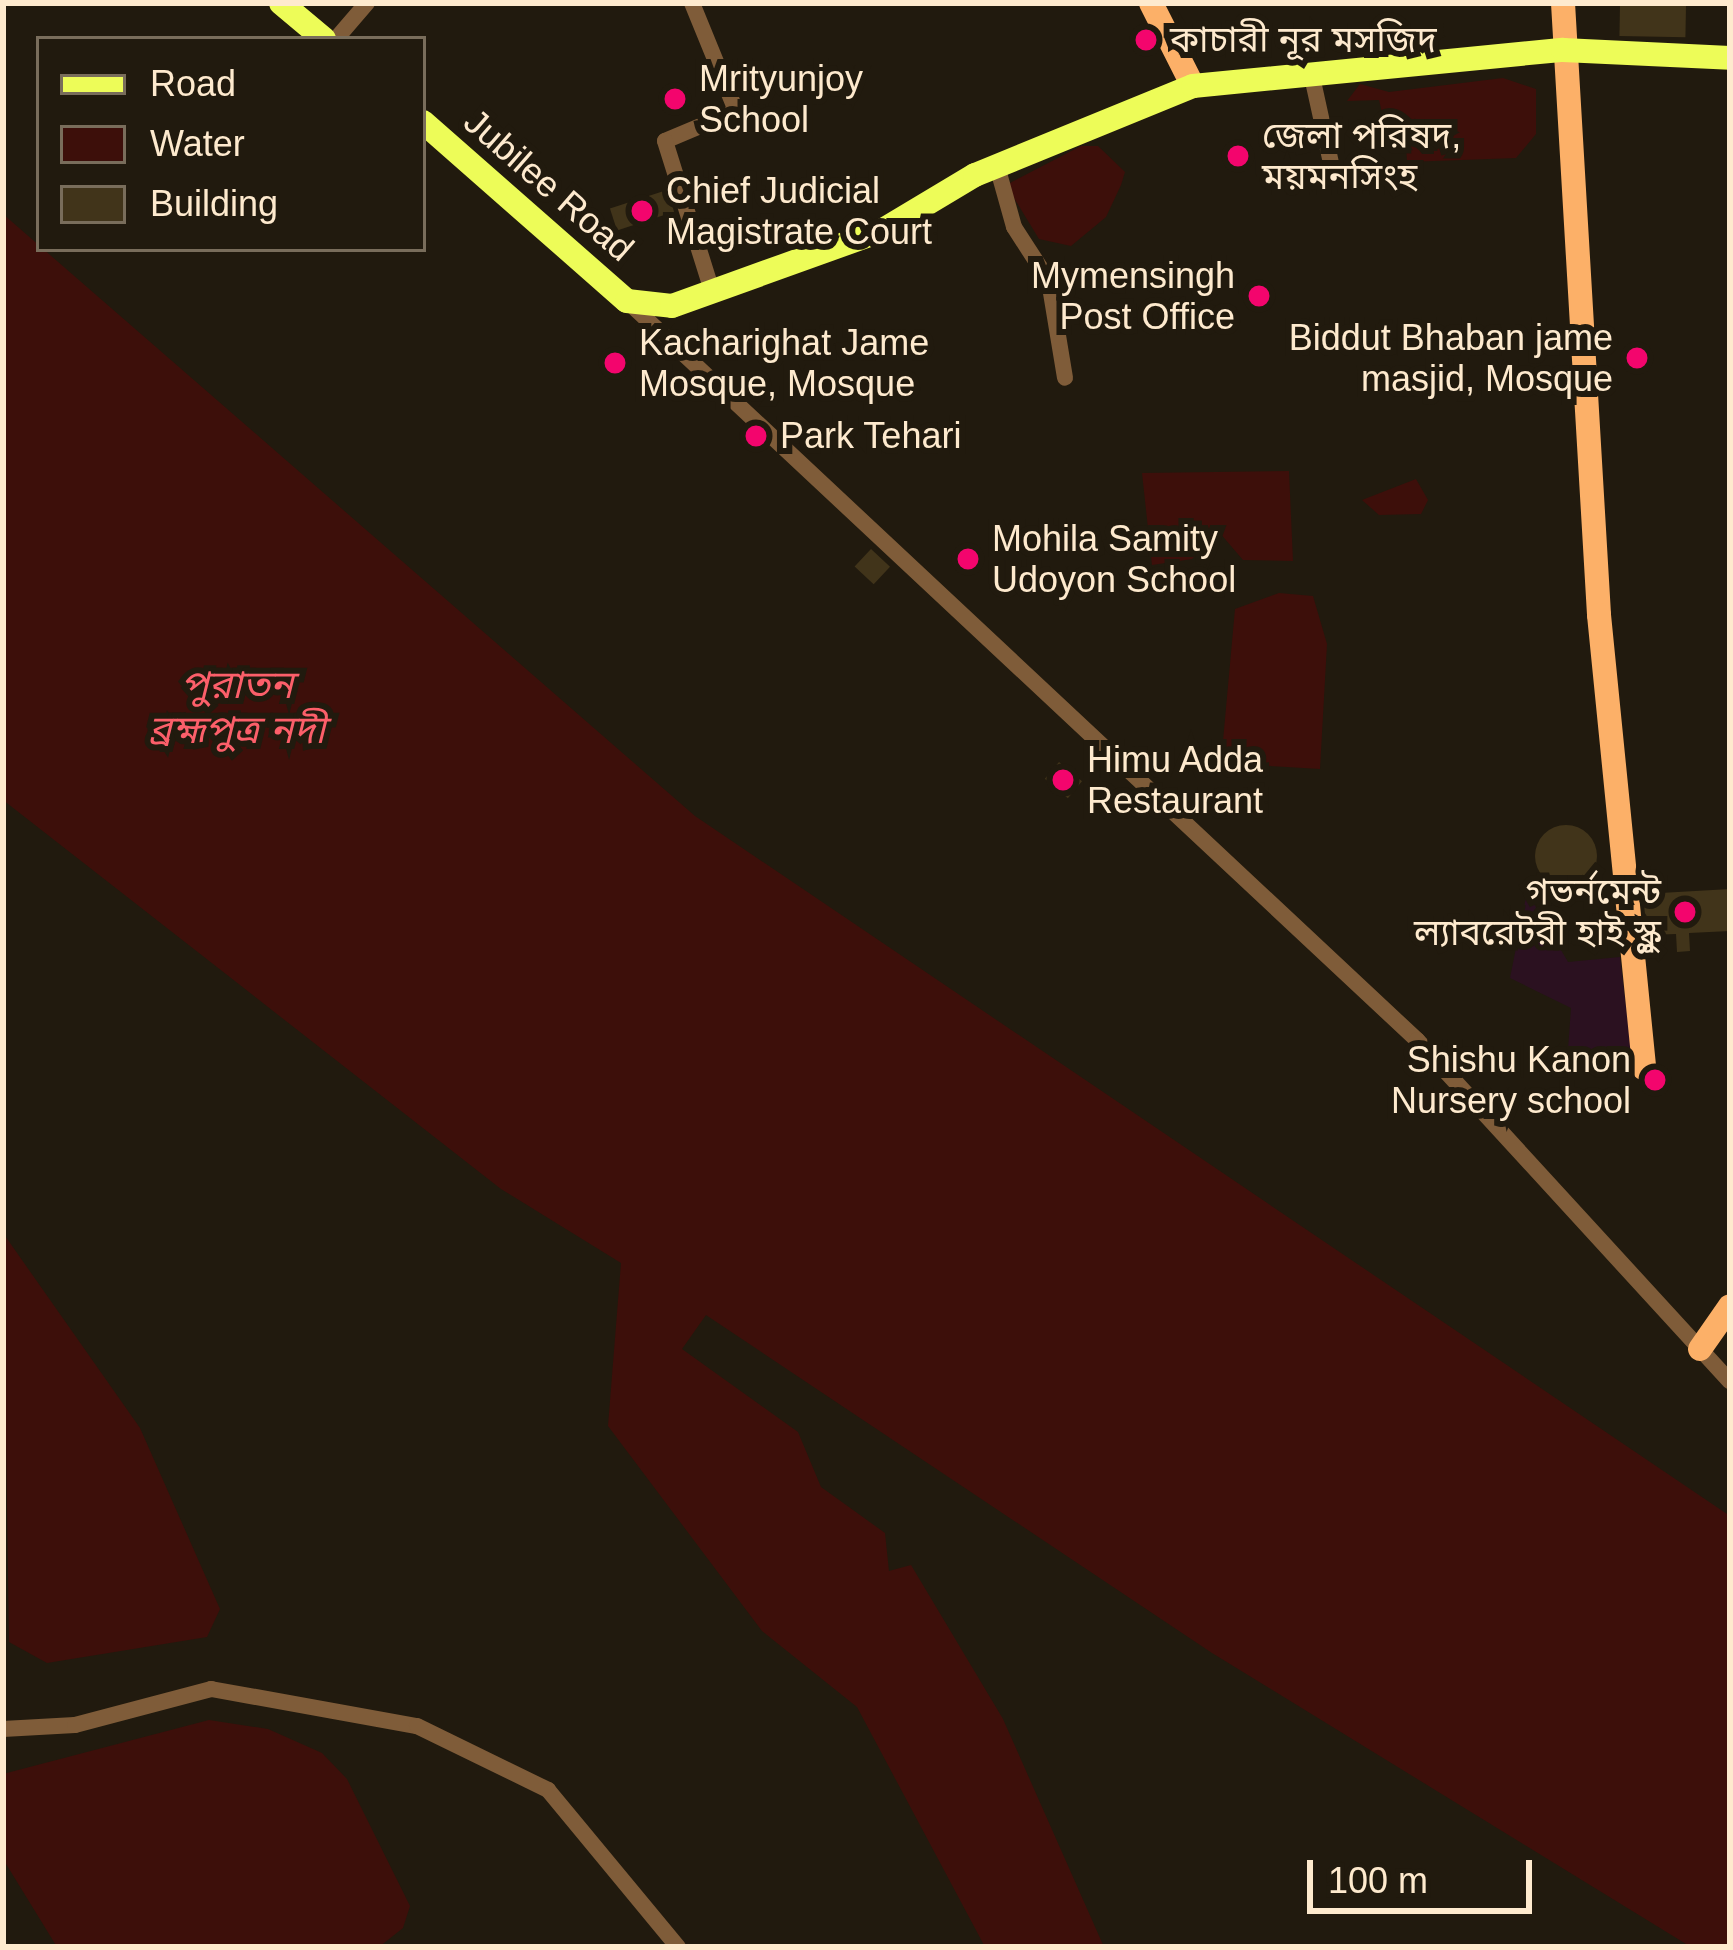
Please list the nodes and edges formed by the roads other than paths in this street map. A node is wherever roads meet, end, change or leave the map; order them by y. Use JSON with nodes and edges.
{"nodes":[{"id":1,"x":281,"y":3,"type":"edge"},
{"id":2,"x":368,"y":3,"type":"edge"},
{"id":3,"x":692,"y":3,"type":"edge"},
{"id":4,"x":1151,"y":3,"type":"edge"},
{"id":5,"x":1563,"y":3,"type":"edge"},
{"id":6,"x":320,"y":36,"type":"edge"},
{"id":7,"x":339,"y":36,"type":"edge"},
{"id":8,"x":1563,"y":50,"type":"junction"},
{"id":9,"x":1730,"y":58,"type":"edge"},
{"id":10,"x":1310,"y":72,"type":"junction"},
{"id":11,"x":1193,"y":86,"type":"junction"},
{"id":12,"x":426,"y":125,"type":"edge"},
{"id":13,"x":997,"y":166,"type":"junction"},
{"id":14,"x":1334,"y":177,"type":"dead end"},
{"id":15,"x":712,"y":294,"type":"junction"},
{"id":16,"x":627,"y":301,"type":"junction"},
{"id":17,"x":1065,"y":378,"type":"dead end"},
{"id":18,"x":1643,"y":1069,"type":"dead end"},
{"id":19,"x":1730,"y":1306,"type":"edge"},
{"id":20,"x":1700,"y":1349,"type":"junction"},
{"id":21,"x":1730,"y":1381,"type":"edge"},
{"id":22,"x":3,"y":1729,"type":"edge"},
{"id":23,"x":678,"y":1947,"type":"edge"}],
"edges":[{"from":1,"to":6,"type":"main road"},
{"from":2,"to":7,"type":"street"},
{"from":3,"to":15,"type":"street"},
{"from":4,"to":11,"type":"street"},
{"from":5,"to":8,"type":"street"},
{"from":8,"to":9,"type":"main road"},
{"from":8,"to":10,"type":"main road"},
{"from":8,"to":18,"type":"street"},
{"from":10,"to":11,"type":"main road"},
{"from":10,"to":14,"type":"street"},
{"from":11,"to":13,"type":"main road"},
{"from":12,"to":16,"type":"main road","name":"Jubilee Road"},
{"from":13,"to":15,"type":"main road"},
{"from":13,"to":17,"type":"street"},
{"from":15,"to":16,"type":"main road"},
{"from":16,"to":20,"type":"street"},
{"from":19,"to":20,"type":"street"},
{"from":20,"to":21,"type":"street"},
{"from":22,"to":23,"type":"street"}]}
